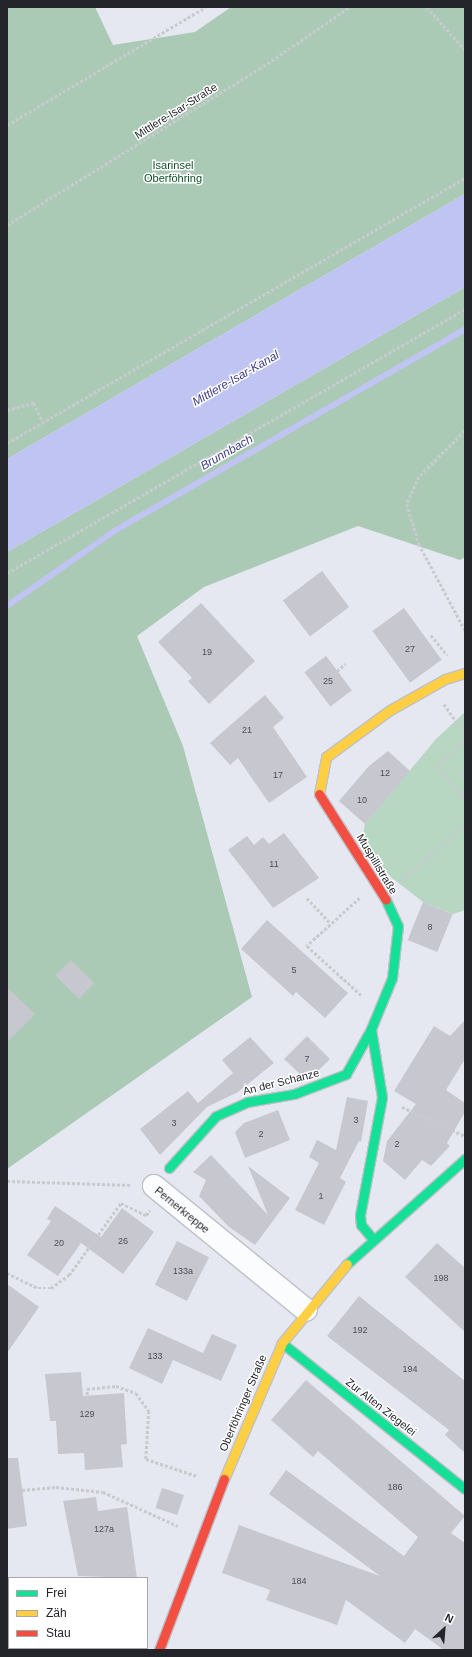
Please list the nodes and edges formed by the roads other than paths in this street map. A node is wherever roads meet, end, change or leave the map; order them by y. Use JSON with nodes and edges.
{"nodes":[{"id":1,"x":465,"y":673,"type":"edge"},
{"id":2,"x":371,"y":1029,"type":"junction"},
{"id":3,"x":465,"y":1159,"type":"edge"},
{"id":4,"x":169,"y":1168,"type":"dead end"},
{"id":5,"x":160,"y":1191,"type":"road end"},
{"id":6,"x":372,"y":1238,"type":"junction"},
{"id":7,"x":306,"y":1310,"type":"junction"},
{"id":8,"x":282,"y":1343,"type":"junction"},
{"id":9,"x":465,"y":1489,"type":"edge"},
{"id":10,"x":160,"y":1650,"type":"edge"}],
"edges":[{"from":1,"to":2,"type":"street","name":"Muspillistraße"},
{"from":2,"to":4,"type":"street","name":"An der Schanze"},
{"from":2,"to":6,"type":"street"},
{"from":3,"to":6,"type":"street","name":"Oberföhringer Straße"},
{"from":5,"to":7,"type":"street","name":"Pernerkreppe"},
{"from":6,"to":7,"type":"street","name":"Oberföhringer Straße"},
{"from":7,"to":8,"type":"street","name":"Oberföhringer Straße"},
{"from":8,"to":9,"type":"street","name":"Zur Alten Ziegelei"},
{"from":8,"to":10,"type":"street","name":"Oberföhringer Straße"}]}
